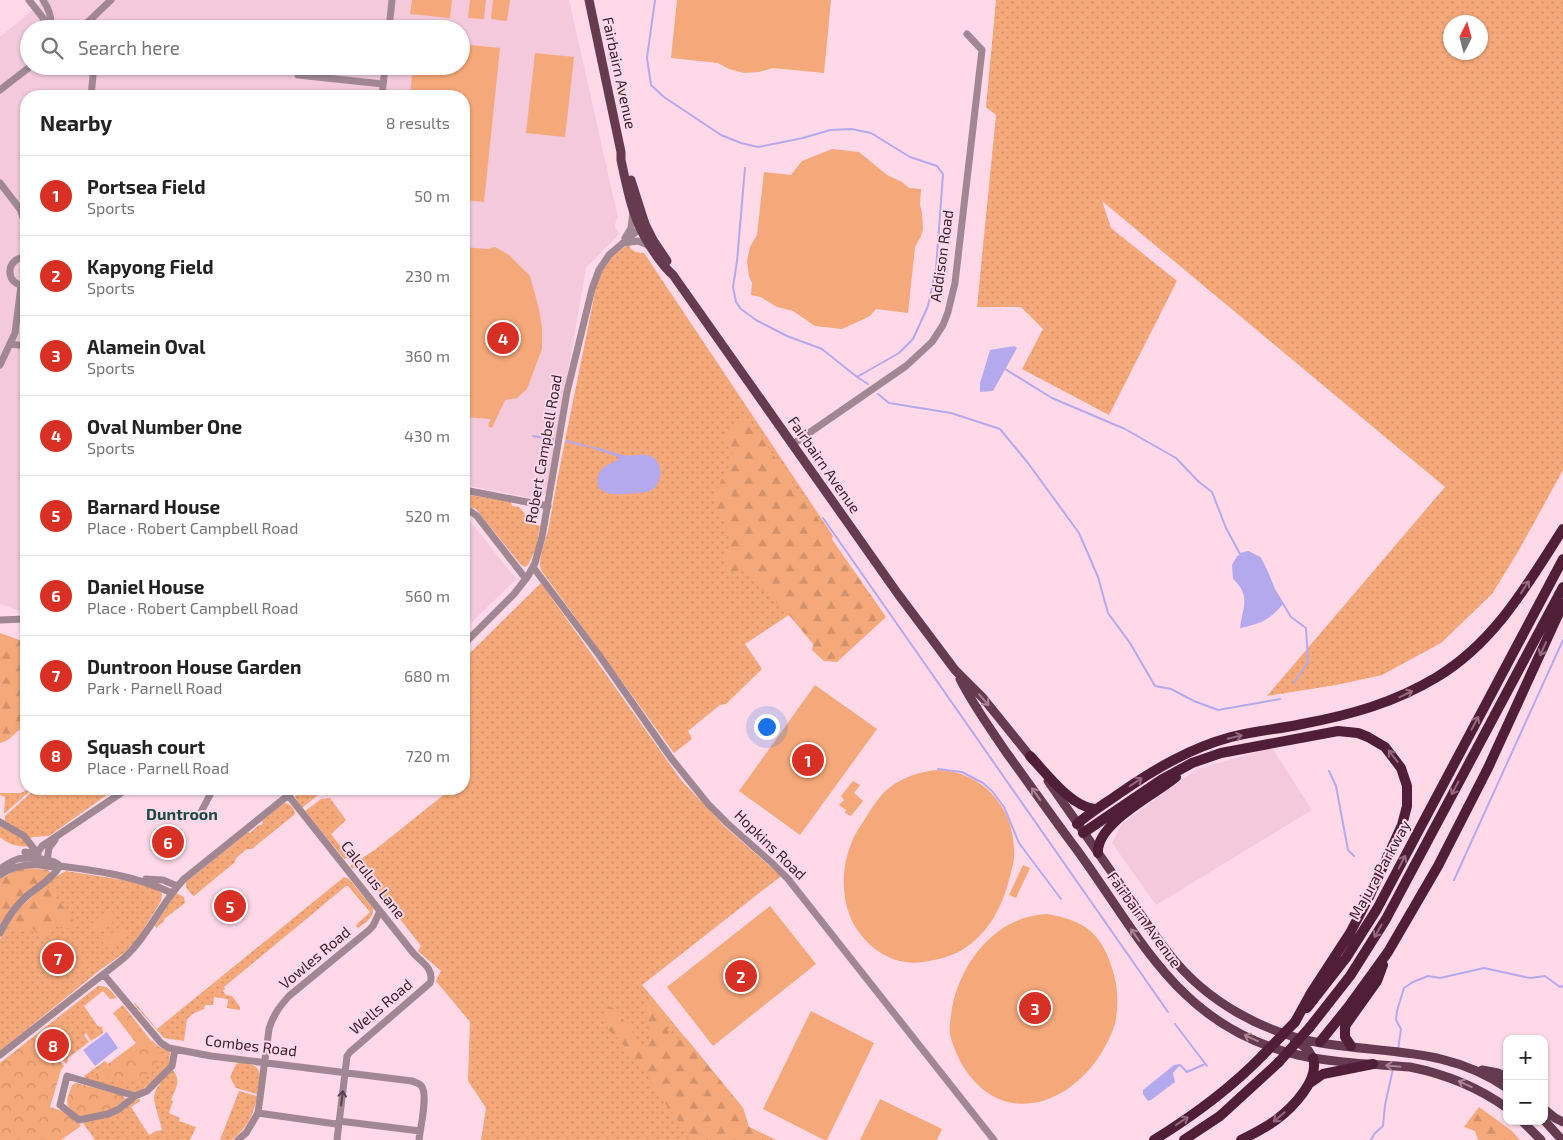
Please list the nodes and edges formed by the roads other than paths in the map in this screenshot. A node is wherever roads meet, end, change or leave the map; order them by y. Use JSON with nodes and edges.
{"nodes":[{"id":1,"x":44,"y":0,"type":"edge"},
{"id":2,"x":111,"y":0,"type":"edge"},
{"id":3,"x":392,"y":0,"type":"edge"},
{"id":4,"x":589,"y":0,"type":"edge"},
{"id":5,"x":29,"y":1,"type":"edge"},
{"id":6,"x":44,"y":20,"type":"edge"},
{"id":7,"x":52,"y":20,"type":"edge"},
{"id":8,"x":94,"y":20,"type":"edge"},
{"id":9,"x":390,"y":20,"type":"edge"},
{"id":10,"x":966,"y":34,"type":"dead end"},
{"id":11,"x":20,"y":75,"type":"edge"},
{"id":12,"x":93,"y":75,"type":"edge"},
{"id":13,"x":298,"y":75,"type":"dead end"},
{"id":14,"x":384,"y":75,"type":"edge"},
{"id":15,"x":383,"y":84,"type":"junction"},
{"id":16,"x":0,"y":90,"type":"edge"},
{"id":17,"x":92,"y":90,"type":"edge"},
{"id":18,"x":382,"y":90,"type":"edge"},
{"id":19,"x":622,"y":152,"type":"junction"},
{"id":20,"x":0,"y":183,"type":"edge"},
{"id":21,"x":20,"y":209,"type":"edge"},
{"id":22,"x":633,"y":212,"type":"junction"},
{"id":23,"x":642,"y":227,"type":"junction"},
{"id":24,"x":622,"y":243,"type":"junction"},
{"id":25,"x":650,"y":246,"type":"junction"},
{"id":26,"x":20,"y":258,"type":"edge"},
{"id":27,"x":673,"y":275,"type":"junction"},
{"id":28,"x":20,"y":284,"type":"edge"},
{"id":29,"x":20,"y":306,"type":"edge"},
{"id":30,"x":10,"y":344,"type":"junction"},
{"id":31,"x":20,"y":345,"type":"edge"},
{"id":32,"x":0,"y":365,"type":"edge"},
{"id":33,"x":793,"y":444,"type":"junction"},
{"id":34,"x":470,"y":491,"type":"edge"},
{"id":35,"x":548,"y":506,"type":"junction"},
{"id":36,"x":470,"y":511,"type":"edge"},
{"id":37,"x":1563,"y":529,"type":"edge"},
{"id":38,"x":1563,"y":558,"type":"edge"},
{"id":39,"x":532,"y":567,"type":"junction"},
{"id":40,"x":526,"y":579,"type":"junction"},
{"id":41,"x":1563,"y":587,"type":"edge"},
{"id":42,"x":1563,"y":604,"type":"edge"},
{"id":43,"x":0,"y":620,"type":"edge"},
{"id":44,"x":20,"y":620,"type":"edge"},
{"id":45,"x":470,"y":638,"type":"edge"},
{"id":46,"x":955,"y":670,"type":"junction"},
{"id":47,"x":1030,"y":756,"type":"junction"},
{"id":48,"x":1192,"y":763,"type":"junction"},
{"id":49,"x":118,"y":795,"type":"edge"},
{"id":50,"x":210,"y":795,"type":"edge"},
{"id":51,"x":288,"y":795,"type":"joint"},
{"id":52,"x":1095,"y":810,"type":"junction"},
{"id":53,"x":200,"y":814,"type":"dead end"},
{"id":54,"x":0,"y":822,"type":"edge"},
{"id":55,"x":1080,"y":828,"type":"junction"},
{"id":56,"x":1064,"y":833,"type":"junction"},
{"id":57,"x":57,"y":837,"type":"junction"},
{"id":58,"x":1071,"y":842,"type":"junction"},
{"id":59,"x":25,"y":852,"type":"dead end"},
{"id":60,"x":1098,"y":853,"type":"junction"},
{"id":61,"x":41,"y":859,"type":"junction"},
{"id":62,"x":60,"y":866,"type":"junction"},
{"id":63,"x":0,"y":869,"type":"edge"},
{"id":64,"x":0,"y":875,"type":"edge"},
{"id":65,"x":138,"y":879,"type":"junction"},
{"id":66,"x":177,"y":886,"type":"junction"},
{"id":67,"x":172,"y":892,"type":"junction"},
{"id":68,"x":380,"y":911,"type":"junction"},
{"id":69,"x":0,"y":933,"type":"edge"},
{"id":70,"x":1388,"y":952,"type":"junction"},
{"id":71,"x":104,"y":975,"type":"junction"},
{"id":72,"x":430,"y":983,"type":"joint"},
{"id":73,"x":1295,"y":1022,"type":"junction"},
{"id":74,"x":1287,"y":1034,"type":"junction"},
{"id":75,"x":1320,"y":1042,"type":"junction"},
{"id":76,"x":1352,"y":1046,"type":"junction"},
{"id":77,"x":175,"y":1049,"type":"junction"},
{"id":78,"x":1312,"y":1055,"type":"junction"},
{"id":79,"x":0,"y":1056,"type":"edge"},
{"id":80,"x":265,"y":1062,"type":"junction"},
{"id":81,"x":1375,"y":1064,"type":"junction"},
{"id":82,"x":1467,"y":1067,"type":"junction"},
{"id":83,"x":346,"y":1073,"type":"junction"},
{"id":84,"x":1503,"y":1076,"type":"edge"},
{"id":85,"x":1309,"y":1083,"type":"junction"},
{"id":86,"x":1503,"y":1086,"type":"edge"},
{"id":87,"x":135,"y":1096,"type":"junction"},
{"id":88,"x":1503,"y":1105,"type":"edge"},
{"id":89,"x":1548,"y":1112,"type":"edge"},
{"id":90,"x":258,"y":1113,"type":"junction"},
{"id":91,"x":340,"y":1120,"type":"junction"},
{"id":92,"x":1563,"y":1122,"type":"edge"},
{"id":93,"x":1548,"y":1124,"type":"edge"},
{"id":94,"x":1526,"y":1125,"type":"edge"},
{"id":95,"x":420,"y":1131,"type":"junction"},
{"id":96,"x":238,"y":1140,"type":"edge"},
{"id":97,"x":337,"y":1140,"type":"edge"},
{"id":98,"x":419,"y":1140,"type":"edge"},
{"id":99,"x":994,"y":1140,"type":"edge"},
{"id":100,"x":1154,"y":1140,"type":"edge"},
{"id":101,"x":1184,"y":1140,"type":"edge"},
{"id":102,"x":1241,"y":1140,"type":"edge"},
{"id":103,"x":1541,"y":1140,"type":"edge"},
{"id":104,"x":1562,"y":1140,"type":"edge"}],
"edges":[{"from":1,"to":7,"type":"street"},
{"from":2,"to":8,"type":"street"},
{"from":3,"to":9,"type":"street"},
{"from":4,"to":19,"type":"main road","name":"Fairbairn Avenue"},
{"from":5,"to":6,"type":"street"},
{"from":10,"to":33,"type":"street","name":"Addison Road"},
{"from":11,"to":16,"type":"street"},
{"from":12,"to":17,"type":"street"},
{"from":13,"to":15,"type":"street"},
{"from":14,"to":15,"type":"street"},
{"from":15,"to":18,"type":"street"},
{"from":19,"to":22,"type":"main road","name":"Fairbairn Avenue"},
{"from":19,"to":23,"type":"main road","name":"Fairbairn Avenue"},
{"from":20,"to":21,"type":"street"},
{"from":22,"to":23,"type":"main road","name":"Fairbairn Avenue"},
{"from":22,"to":24,"type":"street","name":"Robert Campbell Road"},
{"from":23,"to":24,"type":"street","name":"Robert Campbell Road"},
{"from":23,"to":25,"type":"main road","name":"Fairbairn Avenue"},
{"from":23,"to":27,"type":"main road","name":"Fairbairn Avenue"},
{"from":24,"to":25,"type":"street"},
{"from":24,"to":35,"type":"street","name":"Robert Campbell Road"},
{"from":25,"to":27,"type":"main road","name":"Fairbairn Avenue"},
{"from":26,"to":28,"type":"street"},
{"from":27,"to":33,"type":"main road","name":"Fairbairn Avenue"},
{"from":29,"to":30,"type":"street"},
{"from":30,"to":31,"type":"street"},
{"from":30,"to":32,"type":"street"},
{"from":33,"to":46,"type":"main road","name":"Fairbairn Avenue"},
{"from":34,"to":35,"type":"street"},
{"from":35,"to":39,"type":"street","name":"Robert Campbell Road"},
{"from":36,"to":40,"type":"street"},
{"from":52,"to":37,"type":"highway","one_way":true},
{"from":73,"to":38,"type":"highway","name":"Majura Parkway","one_way":true},
{"from":39,"to":40,"type":"street","name":"Robert Campbell Road"},
{"from":39,"to":99,"type":"street","name":"Hopkins Road"},
{"from":40,"to":45,"type":"street","name":"Robert Campbell Road"},
{"from":41,"to":101,"type":"highway","name":"Majura Parkway","one_way":true,"bridge":true},
{"from":42,"to":70,"type":"highway","one_way":true},
{"from":43,"to":44,"type":"street"},
{"from":46,"to":47,"type":"main road","name":"Fairbairn Avenue","one_way":true},
{"from":56,"to":46,"type":"main road","name":"Fairbairn Avenue","one_way":true},
{"from":47,"to":52,"type":"highway"},
{"from":47,"to":55,"type":"main road","name":"Fairbairn Avenue"},
{"from":48,"to":55,"type":"highway"},
{"from":48,"to":60,"type":"highway"},
{"from":73,"to":48,"type":"highway","one_way":true},
{"from":49,"to":57,"type":"street"},
{"from":50,"to":53,"type":"street"},
{"from":51,"to":66,"type":"street"},
{"from":51,"to":68,"type":"street","name":"Calculus Lane"},
{"from":52,"to":55,"type":"highway"},
{"from":54,"to":61,"type":"street"},
{"from":55,"to":56,"type":"main road"},
{"from":55,"to":58,"type":"main road"},
{"from":55,"to":60,"type":"main road","name":"Fairbairn Avenue"},
{"from":56,"to":58,"type":"main road","name":"Fairbairn Avenue"},
{"from":57,"to":61,"type":"street"},
{"from":57,"to":61,"type":"street"},
{"from":78,"to":58,"type":"main road","name":"Fairbairn Avenue","one_way":true},
{"from":59,"to":61,"type":"street"},
{"from":60,"to":74,"type":"main road","name":"Fairbairn Avenue"},
{"from":61,"to":62,"type":"street"},
{"from":61,"to":63,"type":"street"},
{"from":61,"to":64,"type":"street"},
{"from":62,"to":65,"type":"street"},
{"from":62,"to":69,"type":"street"},
{"from":65,"to":66,"type":"street"},
{"from":65,"to":67,"type":"street"},
{"from":66,"to":67,"type":"street"},
{"from":67,"to":71,"type":"street"},
{"from":68,"to":72,"type":"street","name":"Calculus Lane"},
{"from":68,"to":80,"type":"street","name":"Vowles Road"},
{"from":70,"to":75,"type":"highway"},
{"from":70,"to":76,"type":"highway"},
{"from":71,"to":77,"type":"street","name":"Combes Road"},
{"from":71,"to":79,"type":"street"},
{"from":72,"to":83,"type":"street","name":"Wells Road"},
{"from":100,"to":73,"type":"highway","name":"Majura Parkway","one_way":true,"bridge":true},
{"from":74,"to":75,"type":"main road","name":"Fairbairn Avenue"},
{"from":74,"to":78,"type":"main road"},
{"from":75,"to":76,"type":"main road","name":"Fairbairn Avenue"},
{"from":75,"to":78,"type":"main road"},
{"from":76,"to":82,"type":"main road","name":"Fairbairn Avenue"},
{"from":77,"to":80,"type":"street","name":"Combes Road"},
{"from":77,"to":87,"type":"street"},
{"from":78,"to":81,"type":"main road","name":"Fairbairn Avenue"},
{"from":78,"to":85,"type":"highway"},
{"from":80,"to":83,"type":"street","name":"Combes Road"},
{"from":80,"to":90,"type":"street","name":"Vowles Road"},
{"from":81,"to":85,"type":"highway"},
{"from":88,"to":81,"type":"main road","name":"Fairbairn Avenue","one_way":true},
{"from":82,"to":84,"type":"main road"},
{"from":82,"to":86,"type":"main road","name":"Fairbairn Avenue"},
{"from":91,"to":83,"type":"street","name":"Wells Road","one_way":true},
{"from":83,"to":95,"type":"street","name":"Combes Road"},
{"from":85,"to":102,"type":"highway","one_way":true},
{"from":87,"to":87,"type":"street"},
{"from":89,"to":92,"type":"main road"},
{"from":90,"to":91,"type":"street"},
{"from":90,"to":96,"type":"street","name":"Vowles Road"},
{"from":91,"to":95,"type":"street"},
{"from":91,"to":97,"type":"street","name":"Wells Road"},
{"from":93,"to":104,"type":"main road"},
{"from":94,"to":103,"type":"main road"},
{"from":95,"to":98,"type":"street"}]}
